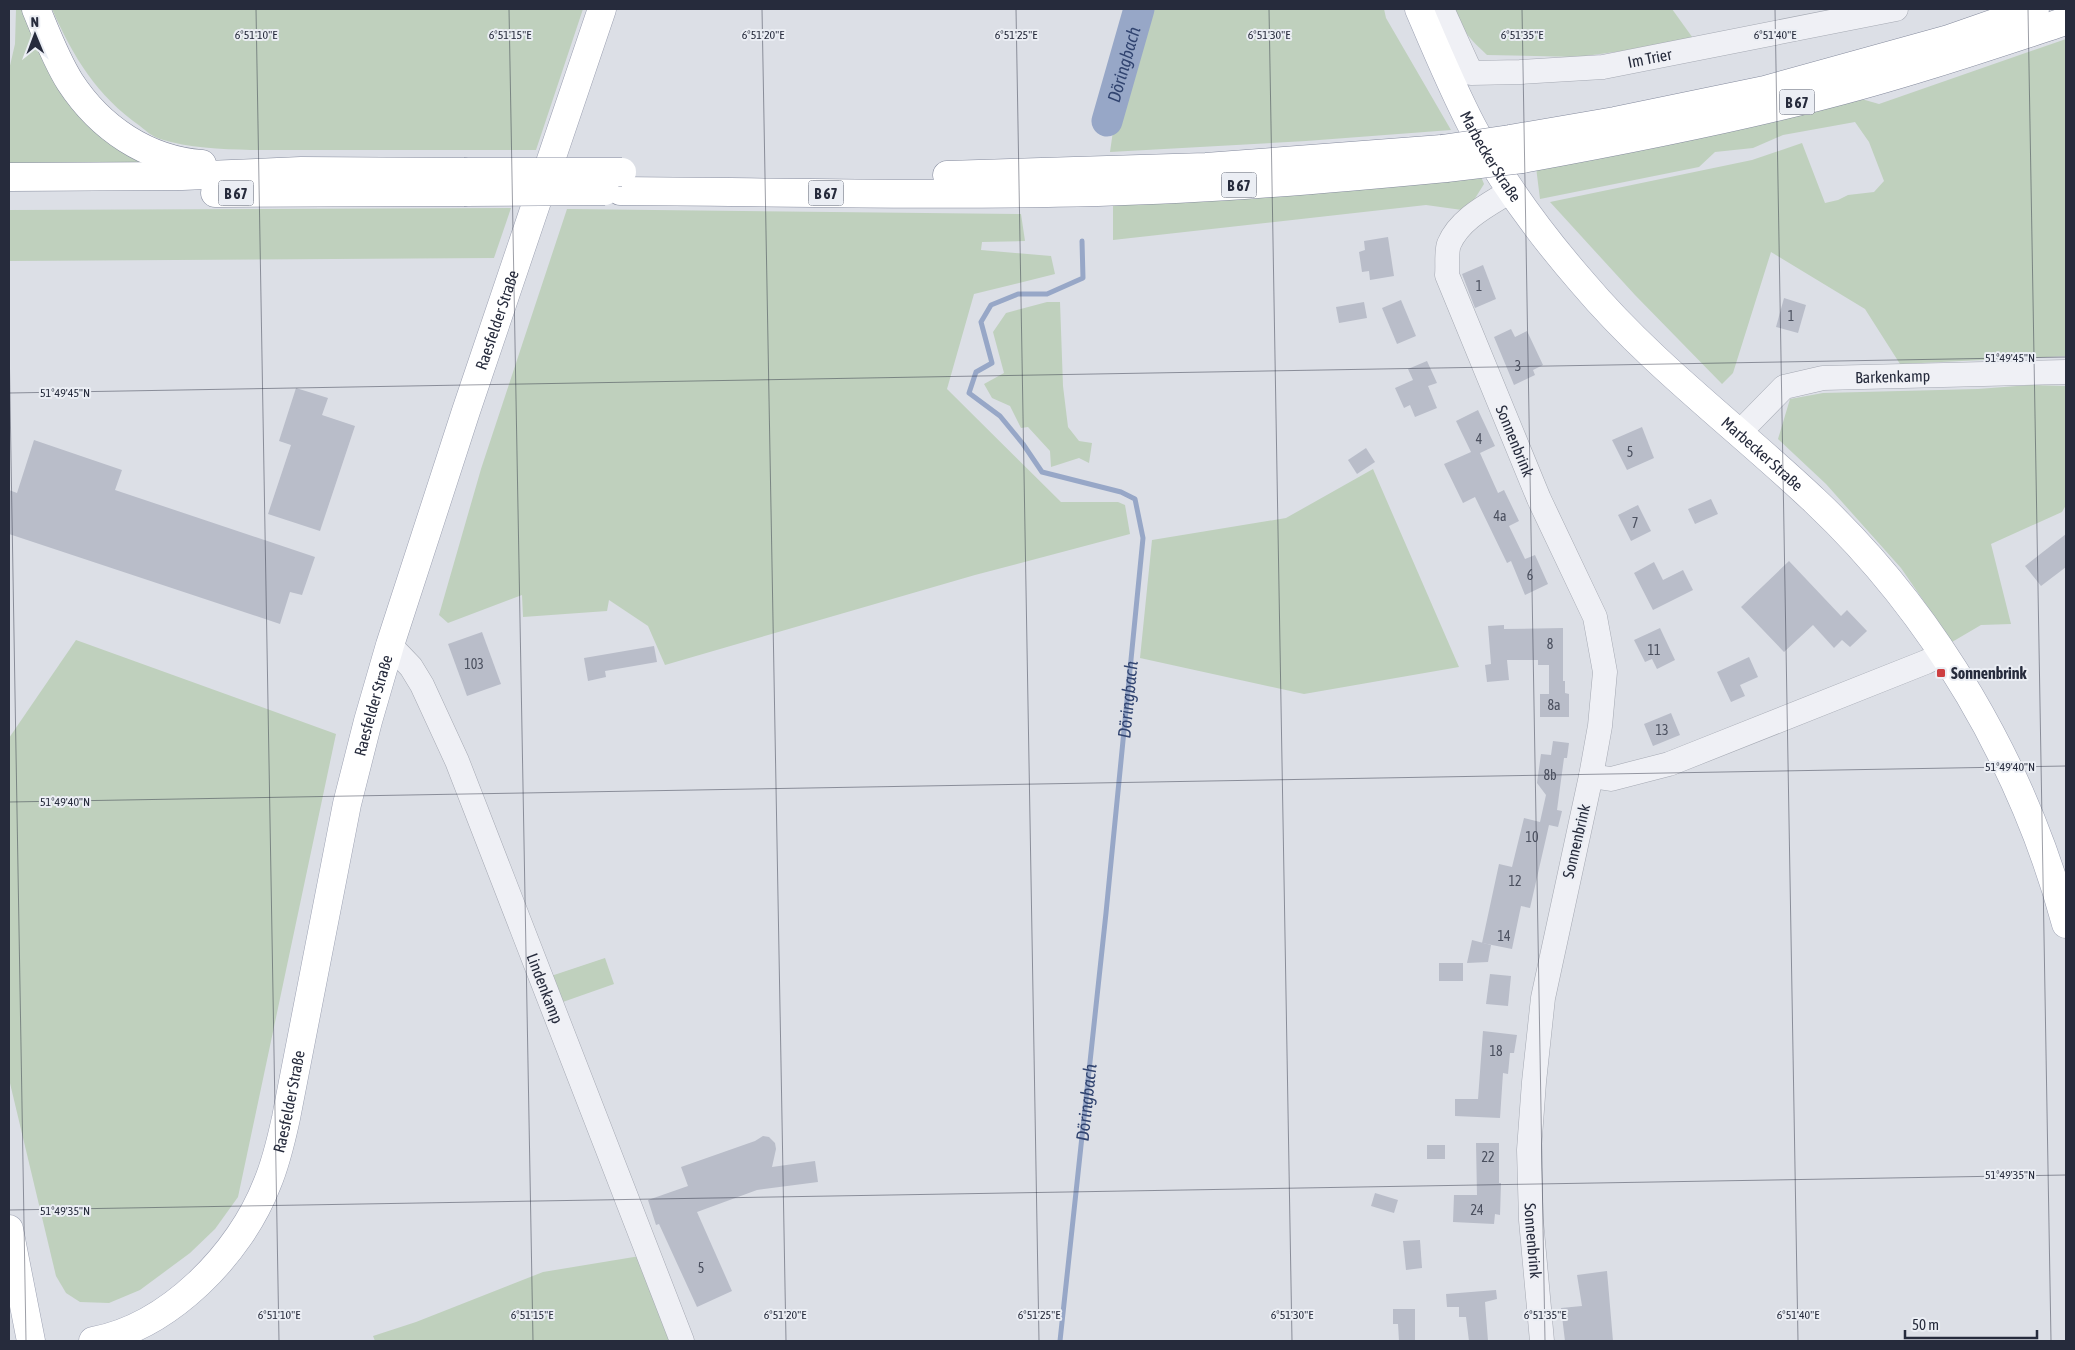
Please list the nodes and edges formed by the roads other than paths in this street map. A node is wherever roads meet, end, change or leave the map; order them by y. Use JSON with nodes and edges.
{"nodes":[{"id":1,"x":36,"y":9,"type":"edge"},
{"id":2,"x":602,"y":9,"type":"edge"},
{"id":3,"x":1419,"y":9,"type":"edge"},
{"id":4,"x":1442,"y":9,"type":"edge"},
{"id":5,"x":1896,"y":9,"type":"edge"},
{"id":6,"x":2035,"y":9,"type":"edge"},
{"id":7,"x":2066,"y":21,"type":"edge"},
{"id":8,"x":1516,"y":149,"type":"junction"},
{"id":9,"x":301,"y":171,"type":"junction"},
{"id":10,"x":9,"y":177,"type":"edge"},
{"id":11,"x":464,"y":182,"type":"junction"},
{"id":12,"x":1512,"y":190,"type":"junction"},
{"id":13,"x":9,"y":193,"type":"edge"},
{"id":14,"x":2066,"y":372,"type":"edge"},
{"id":15,"x":1739,"y":433,"type":"junction"},
{"id":16,"x":390,"y":645,"type":"junction"},
{"id":17,"x":1942,"y":654,"type":"junction"},
{"id":18,"x":1591,"y":776,"type":"junction"},
{"id":19,"x":2066,"y":924,"type":"edge"},
{"id":20,"x":9,"y":1229,"type":"edge"},
{"id":21,"x":156,"y":1318,"type":"junction"},
{"id":22,"x":31,"y":1341,"type":"edge"},
{"id":23,"x":93,"y":1341,"type":"edge"},
{"id":24,"x":127,"y":1341,"type":"edge"},
{"id":25,"x":682,"y":1341,"type":"edge"},
{"id":26,"x":1542,"y":1341,"type":"edge"}],
"edges":[{"from":1,"to":9,"type":"main road"},
{"from":2,"to":16,"type":"main road","name":"Raesfelder Straße"},
{"from":3,"to":12,"type":"main road","name":"Marbecker Straße"},
{"from":4,"to":5,"type":"street","name":"Im Trier"},
{"from":6,"to":8,"type":"main road","number":"B 67"},
{"from":7,"to":8,"type":"main road","number":"B 67"},
{"from":8,"to":11,"type":"main road","number":"B 67","bridge":true},
{"from":9,"to":10,"type":"main road","number":"B 67"},
{"from":9,"to":11,"type":"main road","number":"B 67"},
{"from":11,"to":13,"type":"main road","number":"B 67"},
{"from":12,"to":15,"type":"main road","name":"Marbecker Straße"},
{"from":12,"to":18,"type":"street","name":"Sonnenbrink"},
{"from":14,"to":15,"type":"street","name":"Barkenkamp"},
{"from":15,"to":17,"type":"main road","name":"Marbecker Straße"},
{"from":16,"to":21,"type":"main road","name":"Raesfelder Straße"},
{"from":16,"to":25,"type":"street","name":"Lindenkamp"},
{"from":17,"to":18,"type":"street"},
{"from":17,"to":19,"type":"main road","name":"Marbecker Straße"},
{"from":18,"to":26,"type":"street","name":"Sonnenbrink"},
{"from":20,"to":22,"type":"main road"},
{"from":21,"to":23,"type":"main road","name":"Raesfelder Straße"},
{"from":21,"to":24,"type":"main road"}]}
